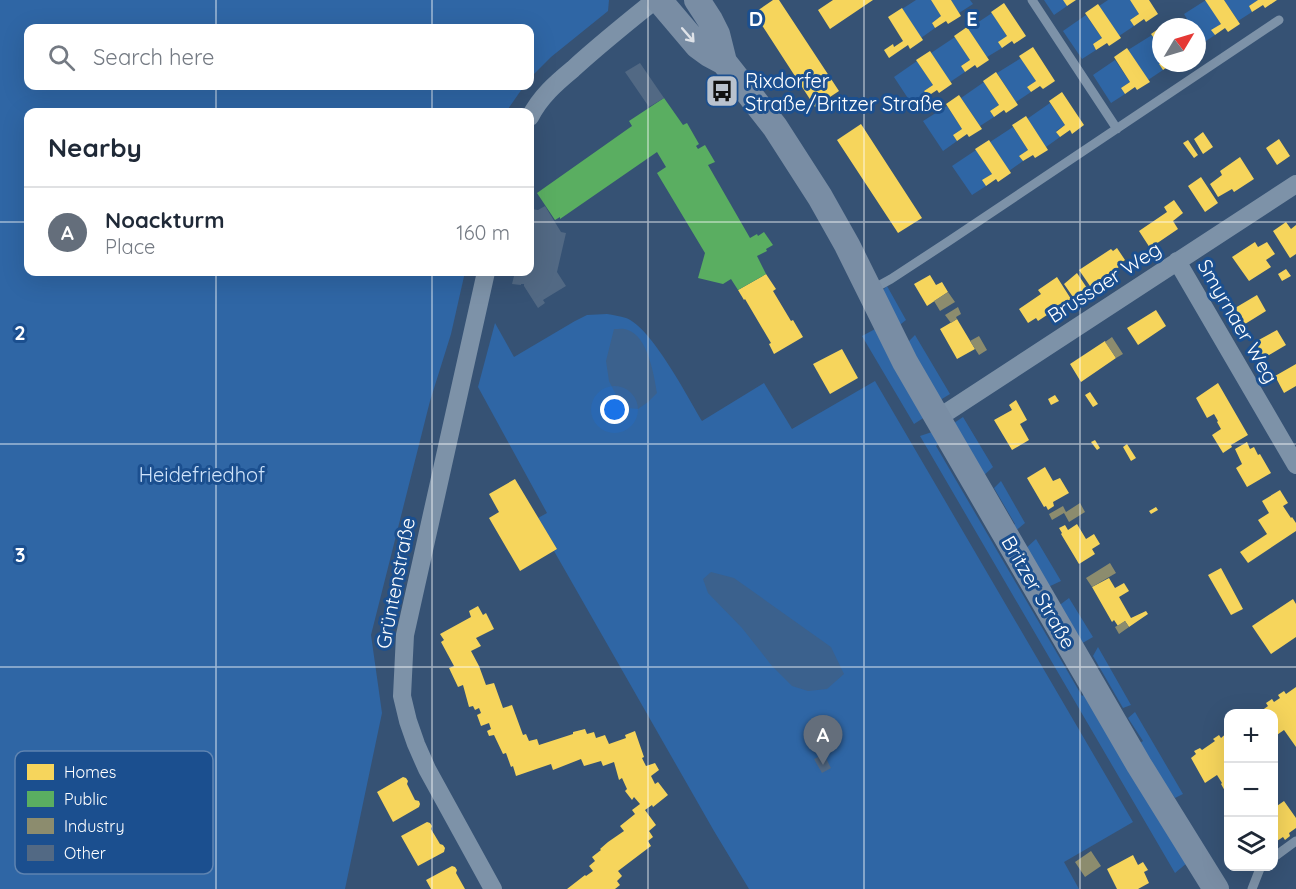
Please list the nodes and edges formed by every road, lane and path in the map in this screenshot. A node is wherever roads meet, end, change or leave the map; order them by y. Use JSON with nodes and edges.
{"nodes":[{"id":1,"x":657,"y":0,"type":"edge"},
{"id":2,"x":697,"y":0,"type":"edge"},
{"id":3,"x":1032,"y":0,"type":"edge"},
{"id":4,"x":1279,"y":20,"type":"dead end"},
{"id":5,"x":724,"y":62,"type":"junction"},
{"id":6,"x":534,"y":108,"type":"edge"},
{"id":7,"x":1117,"y":129,"type":"junction"},
{"id":8,"x":1296,"y":184,"type":"edge"},
{"id":9,"x":1177,"y":261,"type":"junction"},
{"id":10,"x":485,"y":276,"type":"edge"},
{"id":11,"x":869,"y":291,"type":"junction"},
{"id":12,"x":938,"y":418,"type":"junction"},
{"id":13,"x":1296,"y":465,"type":"edge"},
{"id":14,"x":1296,"y":841,"type":"edge"},
{"id":15,"x":1278,"y":854,"type":"edge"},
{"id":16,"x":1258,"y":871,"type":"edge"},
{"id":17,"x":493,"y":889,"type":"edge"},
{"id":18,"x":1216,"y":889,"type":"edge"},
{"id":19,"x":1252,"y":889,"type":"edge"}],
"edges":[{"from":1,"to":5,"type":"main road","name":"Britzer Straße","one_way":true},
{"from":1,"to":6,"type":"street"},
{"from":2,"to":5,"type":"main road","name":"Britzer Straße"},
{"from":3,"to":7,"type":"lane"},
{"from":4,"to":7,"type":"lane"},
{"from":5,"to":11,"type":"main road","name":"Britzer Straße"},
{"from":7,"to":11,"type":"lane"},
{"from":8,"to":9,"type":"street","name":"Brussaer Weg"},
{"from":9,"to":12,"type":"street","name":"Brussaer Weg"},
{"from":9,"to":13,"type":"street","name":"Smyrnaer Weg"},
{"from":10,"to":17,"type":"street","name":"Grüntenstraße"},
{"from":11,"to":12,"type":"main road","name":"Britzer Straße"},
{"from":12,"to":18,"type":"main road","name":"Britzer Straße"},
{"from":14,"to":15,"type":"lane"},
{"from":16,"to":19,"type":"lane"}]}
